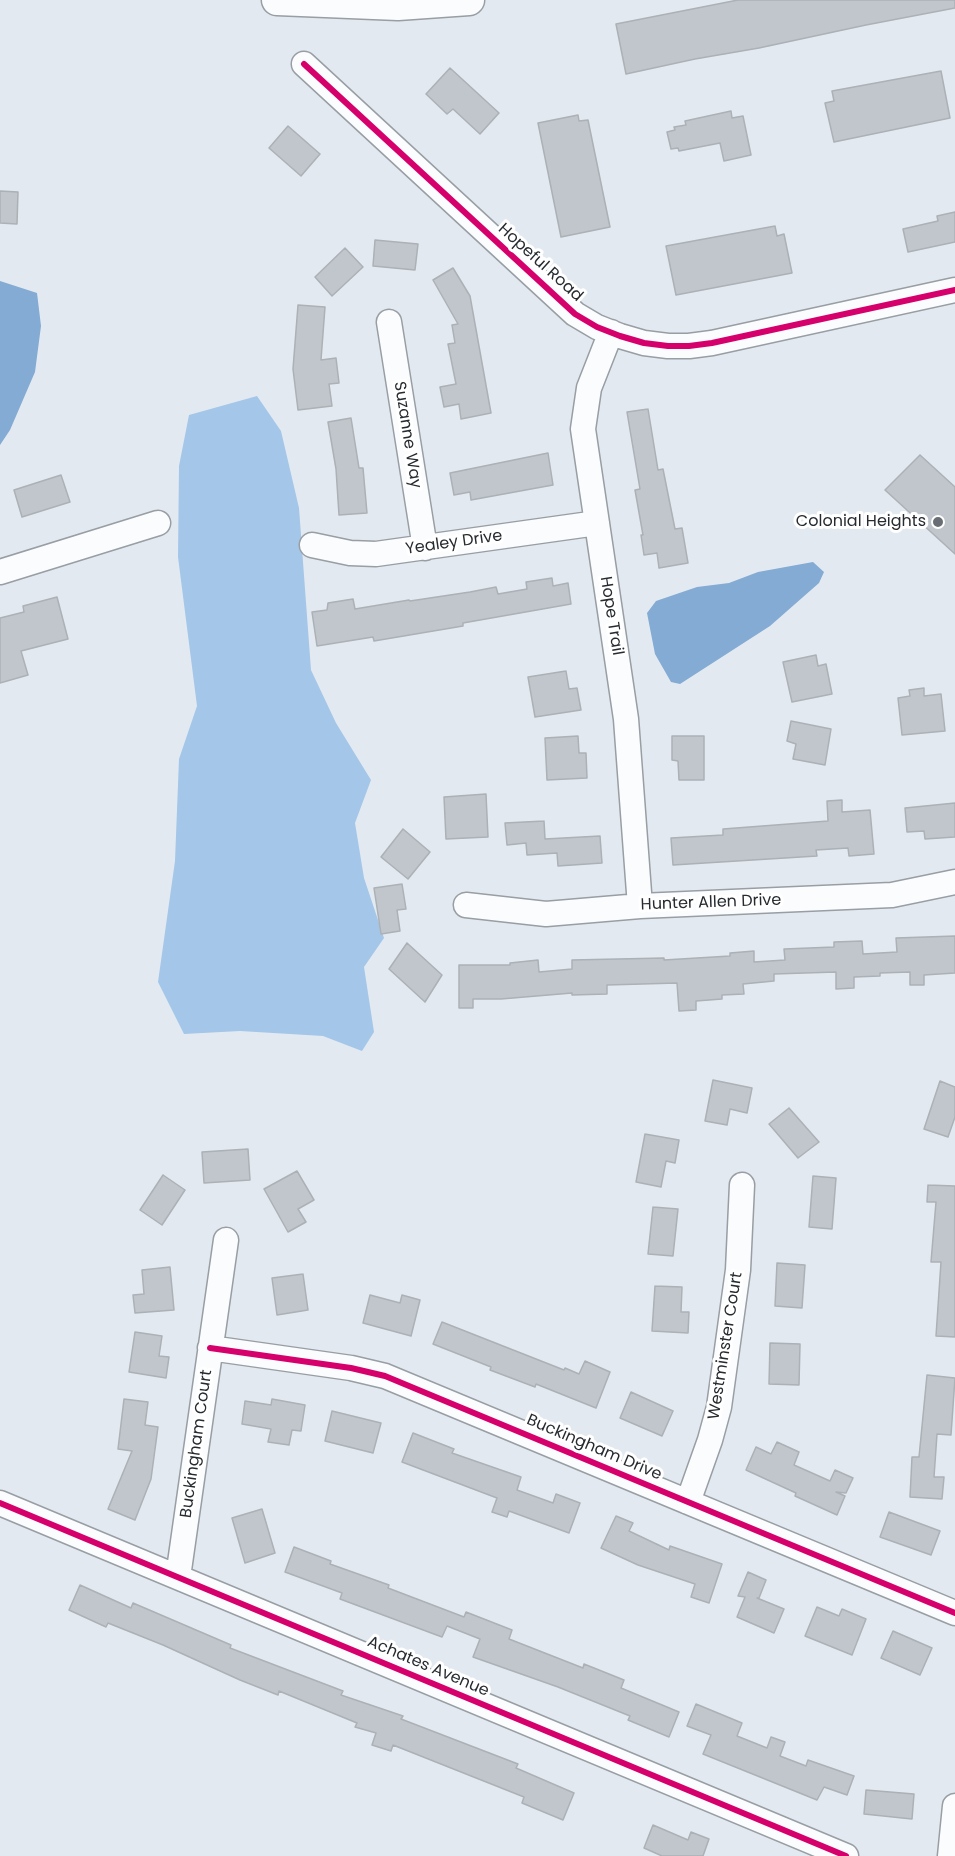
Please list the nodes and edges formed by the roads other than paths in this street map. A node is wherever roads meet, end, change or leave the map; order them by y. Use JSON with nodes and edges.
{"nodes":[{"id":1,"x":277,"y":0,"type":"edge"},
{"id":2,"x":469,"y":0,"type":"edge"},
{"id":3,"x":304,"y":64,"type":"dead end"},
{"id":4,"x":955,"y":290,"type":"edge"},
{"id":5,"x":389,"y":322,"type":"dead end"},
{"id":6,"x":610,"y":332,"type":"junction"},
{"id":7,"x":158,"y":523,"type":"dead end"},
{"id":8,"x":597,"y":523,"type":"junction"},
{"id":9,"x":312,"y":545,"type":"dead end"},
{"id":10,"x":425,"y":548,"type":"junction"},
{"id":11,"x":0,"y":572,"type":"edge"},
{"id":12,"x":955,"y":882,"type":"edge"},
{"id":13,"x":466,"y":905,"type":"dead end"},
{"id":14,"x":640,"y":906,"type":"junction"},
{"id":15,"x":742,"y":1185,"type":"dead end"},
{"id":16,"x":226,"y":1240,"type":"dead end"},
{"id":17,"x":210,"y":1348,"type":"junction"},
{"id":18,"x":688,"y":1502,"type":"junction"},
{"id":19,"x":0,"y":1503,"type":"edge"},
{"id":20,"x":178,"y":1577,"type":"junction"},
{"id":21,"x":955,"y":1613,"type":"edge"},
{"id":22,"x":955,"y":1806,"type":"edge"},
{"id":23,"x":846,"y":1856,"type":"edge"},
{"id":24,"x":950,"y":1856,"type":"edge"}],
"edges":[{"from":1,"to":2,"type":"main road"},
{"from":3,"to":6,"type":"street","name":"Hopeful Road"},
{"from":4,"to":6,"type":"street","name":"Hopeful Road"},
{"from":5,"to":10,"type":"street","name":"Suzanne Way"},
{"from":6,"to":8,"type":"street","name":"Hope Trail"},
{"from":7,"to":11,"type":"street"},
{"from":8,"to":10,"type":"street","name":"Yealey Drive"},
{"from":8,"to":14,"type":"street","name":"Hope Trail"},
{"from":9,"to":10,"type":"street","name":"Yealey Drive"},
{"from":12,"to":14,"type":"street","name":"Hunter Allen Drive"},
{"from":13,"to":14,"type":"street","name":"Hunter Allen Drive"},
{"from":15,"to":18,"type":"street","name":"Westminster Court"},
{"from":16,"to":17,"type":"street","name":"Buckingham Court"},
{"from":17,"to":18,"type":"street","name":"Buckingham Drive"},
{"from":17,"to":20,"type":"street","name":"Buckingham Court"},
{"from":18,"to":21,"type":"street","name":"Buckingham Drive"},
{"from":19,"to":20,"type":"street","name":"Achates Avenue"},
{"from":20,"to":23,"type":"street","name":"Achates Avenue"},
{"from":22,"to":24,"type":"street"}]}
